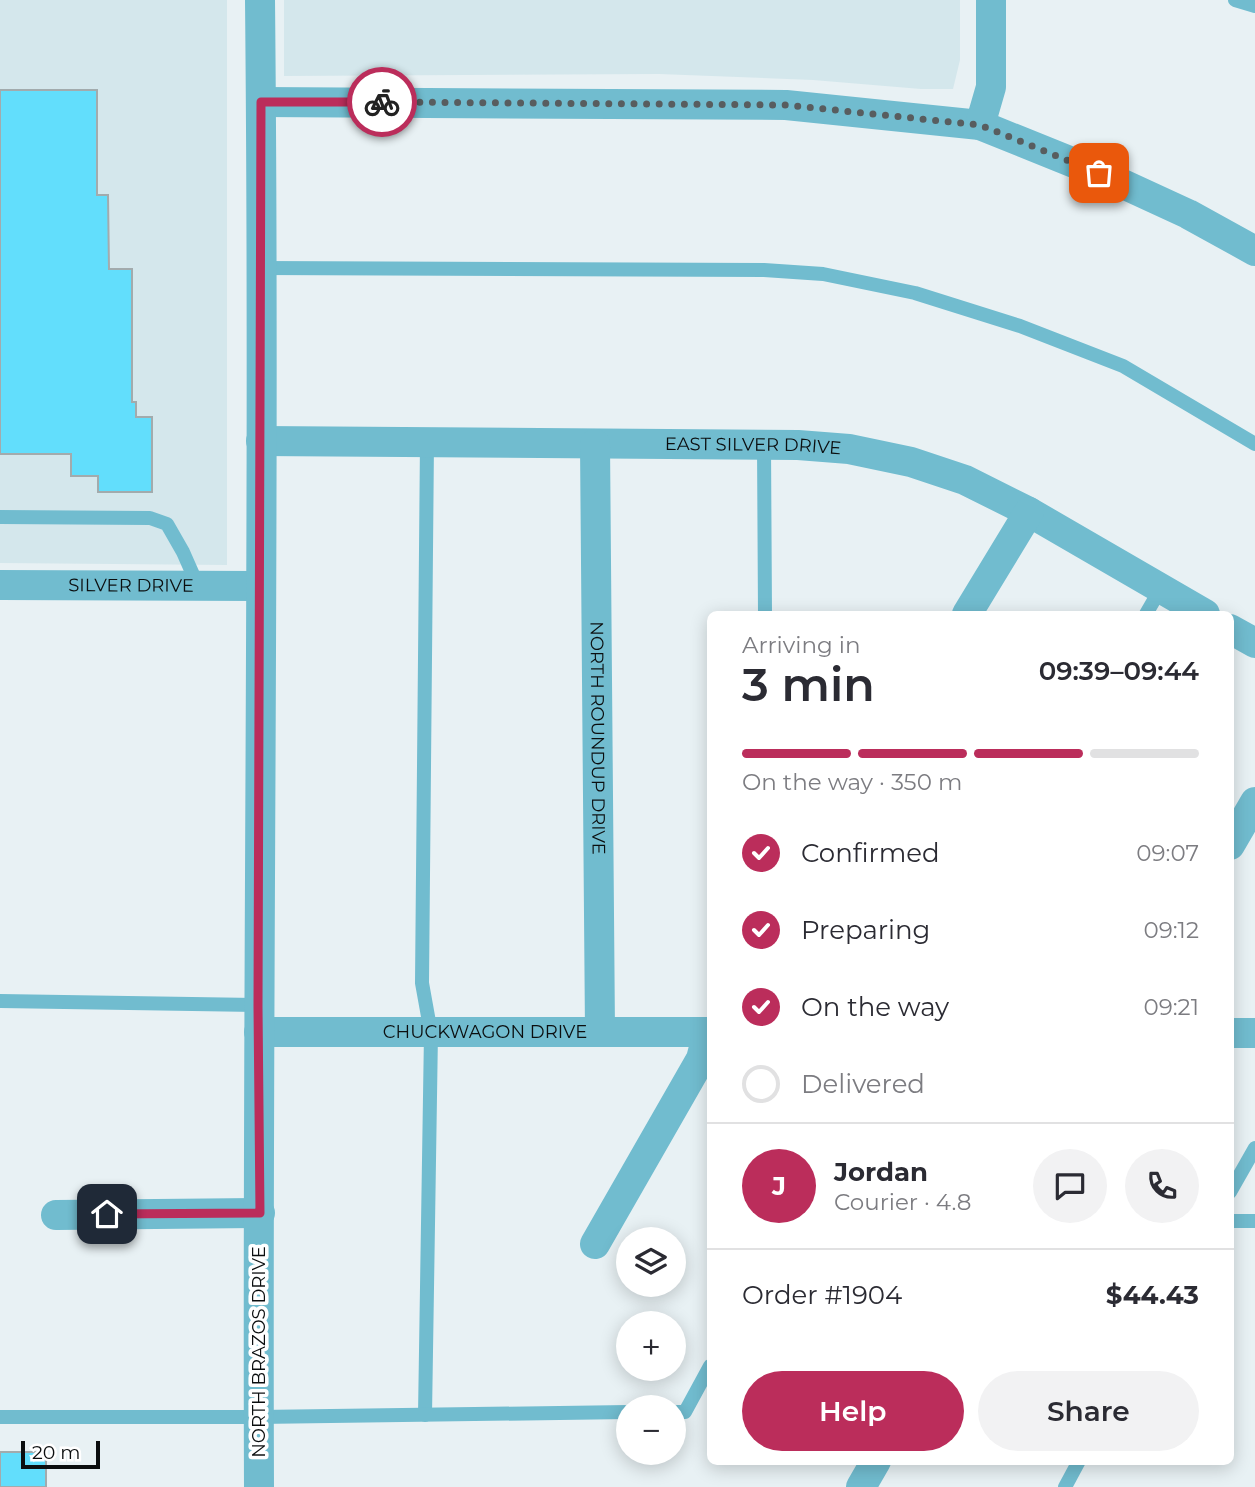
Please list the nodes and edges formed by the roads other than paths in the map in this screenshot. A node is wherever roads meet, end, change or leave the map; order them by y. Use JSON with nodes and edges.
{"nodes":[{"id":1,"x":260,"y":0,"type":"edge"},
{"id":2,"x":991,"y":0,"type":"edge"},
{"id":3,"x":1235,"y":0,"type":"edge"},
{"id":4,"x":1255,"y":6,"type":"edge"},
{"id":5,"x":261,"y":102,"type":"junction"},
{"id":6,"x":980,"y":125,"type":"junction"},
{"id":7,"x":1255,"y":251,"type":"edge"},
{"id":8,"x":261,"y":268,"type":"junction"},
{"id":9,"x":261,"y":441,"type":"junction"},
{"id":10,"x":427,"y":442,"type":"junction"},
{"id":11,"x":595,"y":444,"type":"junction"},
{"id":12,"x":1255,"y":444,"type":"edge"},
{"id":13,"x":764,"y":445,"type":"junction"},
{"id":14,"x":1029,"y":512,"type":"junction"},
{"id":15,"x":0,"y":517,"type":"edge"},
{"id":16,"x":0,"y":585,"type":"edge"},
{"id":17,"x":198,"y":586,"type":"junction"},
{"id":18,"x":261,"y":586,"type":"junction"},
{"id":19,"x":1161,"y":588,"type":"junction"},
{"id":20,"x":765,"y":611,"type":"edge"},
{"id":21,"x":969,"y":611,"type":"edge"},
{"id":22,"x":1148,"y":611,"type":"edge"},
{"id":23,"x":1200,"y":611,"type":"edge"},
{"id":24,"x":1234,"y":631,"type":"edge"},
{"id":25,"x":1255,"y":643,"type":"edge"},
{"id":26,"x":1255,"y":802,"type":"edge"},
{"id":27,"x":1234,"y":838,"type":"edge"},
{"id":28,"x":0,"y":1001,"type":"edge"},
{"id":29,"x":259,"y":1019,"type":"junction"},
{"id":30,"x":600,"y":1031,"type":"junction"},
{"id":31,"x":707,"y":1032,"type":"edge"},
{"id":32,"x":431,"y":1033,"type":"junction"},
{"id":33,"x":1234,"y":1033,"type":"edge"},
{"id":34,"x":1255,"y":1033,"type":"edge"},
{"id":35,"x":707,"y":1039,"type":"edge"},
{"id":36,"x":1255,"y":1148,"type":"edge"},
{"id":37,"x":1234,"y":1185,"type":"edge"},
{"id":38,"x":260,"y":1213,"type":"junction"},
{"id":39,"x":56,"y":1215,"type":"dead end"},
{"id":40,"x":1234,"y":1221,"type":"edge"},
{"id":41,"x":1255,"y":1221,"type":"edge"},
{"id":42,"x":595,"y":1244,"type":"dead end"},
{"id":43,"x":707,"y":1372,"type":"edge"},
{"id":44,"x":686,"y":1410,"type":"edge"},
{"id":45,"x":616,"y":1412,"type":"edge"},
{"id":46,"x":425,"y":1415,"type":"junction"},
{"id":47,"x":0,"y":1417,"type":"edge"},
{"id":48,"x":259,"y":1417,"type":"junction"},
{"id":49,"x":874,"y":1465,"type":"edge"},
{"id":50,"x":1077,"y":1465,"type":"edge"},
{"id":51,"x":259,"y":1487,"type":"edge"},
{"id":52,"x":861,"y":1487,"type":"edge"},
{"id":53,"x":1065,"y":1487,"type":"edge"}],
"edges":[{"from":1,"to":5,"type":"street","name":"NORTH BRAZOS DRIVE"},
{"from":2,"to":6,"type":"street"},
{"from":3,"to":4,"type":"lane"},
{"from":5,"to":6,"type":"street"},
{"from":5,"to":8,"type":"street","name":"NORTH BRAZOS DRIVE"},
{"from":6,"to":7,"type":"street"},
{"from":8,"to":9,"type":"street","name":"NORTH BRAZOS DRIVE"},
{"from":8,"to":12,"type":"lane"},
{"from":9,"to":10,"type":"street","name":"EAST SILVER DRIVE"},
{"from":9,"to":18,"type":"street","name":"NORTH BRAZOS DRIVE"},
{"from":10,"to":11,"type":"street","name":"EAST SILVER DRIVE"},
{"from":10,"to":32,"type":"lane"},
{"from":11,"to":13,"type":"street","name":"EAST SILVER DRIVE"},
{"from":11,"to":30,"type":"street","name":"NORTH ROUNDUP DRIVE"},
{"from":13,"to":14,"type":"street","name":"EAST SILVER DRIVE"},
{"from":13,"to":20,"type":"lane"},
{"from":14,"to":19,"type":"street","name":"EAST SILVER DRIVE"},
{"from":14,"to":21,"type":"street"},
{"from":15,"to":17,"type":"lane"},
{"from":16,"to":17,"type":"street","name":"SILVER DRIVE"},
{"from":17,"to":18,"type":"street","name":"SILVER DRIVE"},
{"from":18,"to":29,"type":"street","name":"NORTH BRAZOS DRIVE"},
{"from":19,"to":22,"type":"lane"},
{"from":19,"to":23,"type":"street","name":"EAST SILVER DRIVE"},
{"from":24,"to":25,"type":"street"},
{"from":26,"to":27,"type":"street"},
{"from":28,"to":29,"type":"lane"},
{"from":29,"to":32,"type":"street","name":"CHUCKWAGON DRIVE"},
{"from":29,"to":38,"type":"street","name":"NORTH BRAZOS DRIVE"},
{"from":30,"to":31,"type":"street","name":"CHUCKWAGON DRIVE"},
{"from":30,"to":32,"type":"street","name":"CHUCKWAGON DRIVE"},
{"from":32,"to":46,"type":"lane"},
{"from":33,"to":34,"type":"street"},
{"from":35,"to":42,"type":"street"},
{"from":36,"to":37,"type":"lane"},
{"from":38,"to":39,"type":"street"},
{"from":38,"to":48,"type":"street","name":"NORTH BRAZOS DRIVE"},
{"from":40,"to":41,"type":"lane"},
{"from":43,"to":44,"type":"lane"},
{"from":45,"to":46,"type":"lane"},
{"from":46,"to":48,"type":"lane"},
{"from":47,"to":48,"type":"lane"},
{"from":48,"to":51,"type":"street","name":"NORTH BRAZOS DRIVE"},
{"from":49,"to":52,"type":"street"},
{"from":50,"to":53,"type":"lane"}]}
